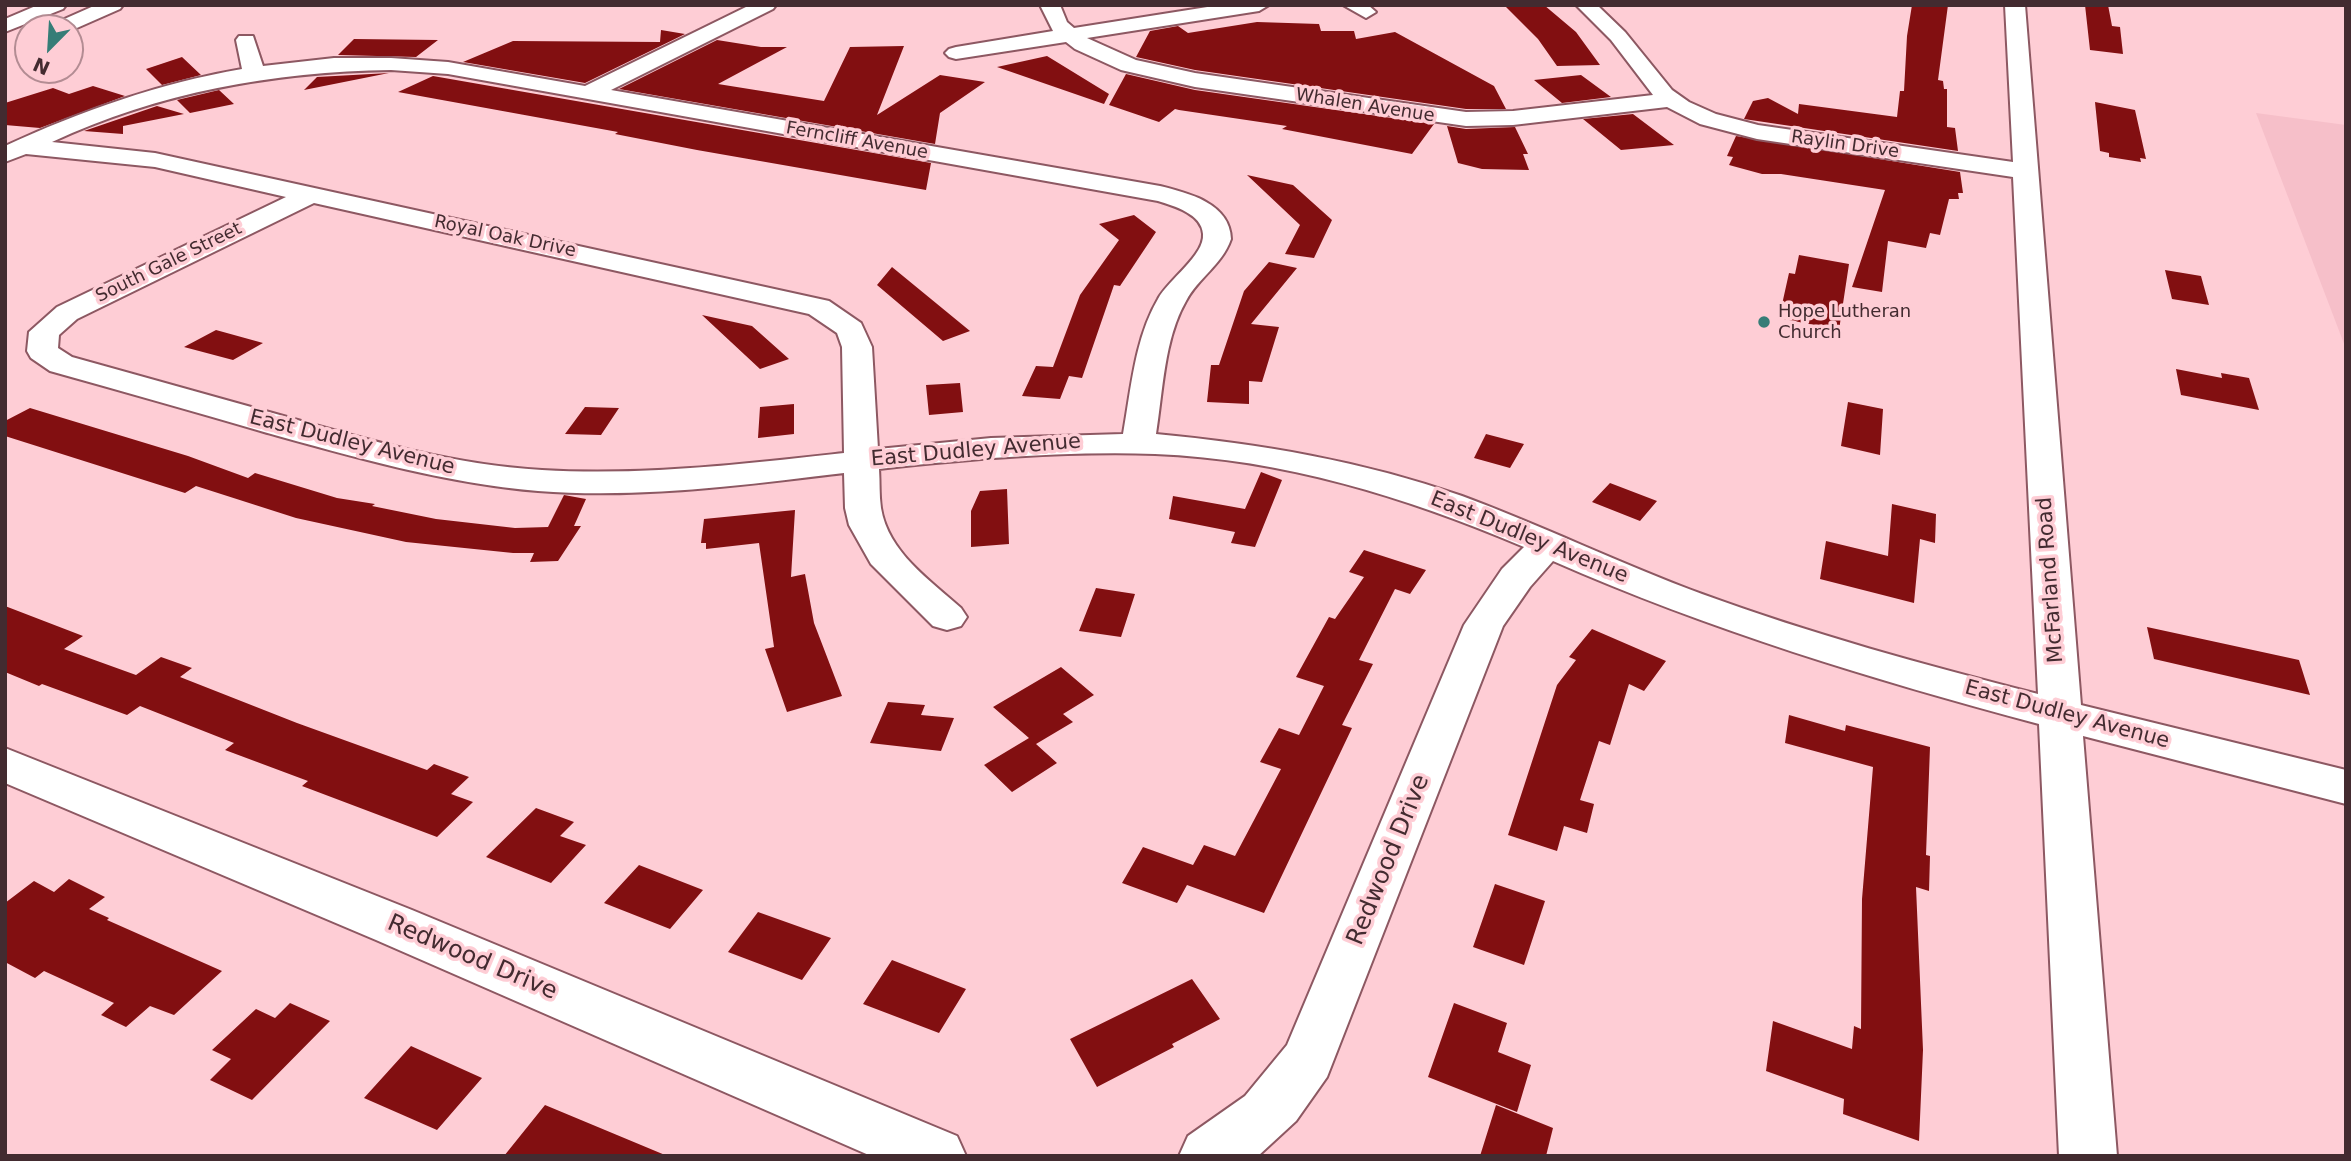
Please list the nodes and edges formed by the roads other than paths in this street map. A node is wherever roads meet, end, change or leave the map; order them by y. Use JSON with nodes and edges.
{"nodes":[{"id":1,"x":56,"y":5,"type":"edge"},
{"id":2,"x":113,"y":5,"type":"edge"},
{"id":3,"x":737,"y":5,"type":"edge"},
{"id":4,"x":1050,"y":5,"type":"edge"},
{"id":5,"x":1259,"y":5,"type":"edge"},
{"id":6,"x":1586,"y":5,"type":"edge"},
{"id":7,"x":2015,"y":5,"type":"edge"},
{"id":8,"x":762,"y":7,"type":"edge"},
{"id":9,"x":84,"y":18,"type":"edge"},
{"id":10,"x":5,"y":26,"type":"edge"},
{"id":11,"x":1069,"y":35,"type":"junction"},
{"id":12,"x":246,"y":40,"type":"dead end"},
{"id":13,"x":956,"y":53,"type":"dead end"},
{"id":14,"x":254,"y":74,"type":"junction"},
{"id":15,"x":588,"y":93,"type":"junction"},
{"id":16,"x":1671,"y":100,"type":"junction"},
{"id":17,"x":13,"y":151,"type":"edge"},
{"id":18,"x":2024,"y":171,"type":"junction"},
{"id":19,"x":312,"y":194,"type":"junction"},
{"id":20,"x":41,"y":346,"type":"joint"},
{"id":21,"x":1138,"y":443,"type":"junction"},
{"id":22,"x":862,"y":460,"type":"junction"},
{"id":23,"x":1548,"y":544,"type":"junction"},
{"id":24,"x":947,"y":617,"type":"dead end"},
{"id":25,"x":2060,"y":716,"type":"junction"},
{"id":26,"x":5,"y":765,"type":"edge"},
{"id":27,"x":2346,"y":787,"type":"edge"},
{"id":28,"x":937,"y":1156,"type":"edge"},
{"id":29,"x":1208,"y":1156,"type":"edge"},
{"id":30,"x":2088,"y":1156,"type":"edge"}],
"edges":[{"from":1,"to":10,"type":"main road"},
{"from":2,"to":9,"type":"main road"},
{"from":3,"to":8,"type":"main road"},
{"from":4,"to":11,"type":"main road"},
{"from":5,"to":11,"type":"main road"},
{"from":6,"to":16,"type":"main road"},
{"from":7,"to":18,"type":"main road","name":"McFarland Road"},
{"from":8,"to":15,"type":"main road"},
{"from":11,"to":13,"type":"main road"},
{"from":11,"to":16,"type":"main road","name":"Whalen Avenue"},
{"from":12,"to":14,"type":"main road"},
{"from":14,"to":15,"type":"main road","name":"Ferncliff Avenue"},
{"from":14,"to":17,"type":"main road","name":"Ferncliff Avenue"},
{"from":15,"to":21,"type":"main road","name":"Ferncliff Avenue"},
{"from":16,"to":18,"type":"main road","name":"Raylin Drive"},
{"from":17,"to":19,"type":"main road","name":"Royal Oak Drive"},
{"from":18,"to":25,"type":"main road","name":"McFarland Road"},
{"from":19,"to":20,"type":"main road","name":"South Gale Street"},
{"from":19,"to":22,"type":"main road","name":"Royal Oak Drive"},
{"from":20,"to":22,"type":"main road","name":"East Dudley Avenue"},
{"from":21,"to":22,"type":"main road","name":"East Dudley Avenue"},
{"from":21,"to":23,"type":"main road","name":"East Dudley Avenue"},
{"from":22,"to":24,"type":"main road","name":"Royal Oak Drive"},
{"from":23,"to":25,"type":"main road","name":"East Dudley Avenue"},
{"from":23,"to":29,"type":"main road","name":"Redwood Drive"},
{"from":25,"to":27,"type":"main road","name":"East Dudley Avenue"},
{"from":25,"to":30,"type":"main road","name":"McFarland Road"},
{"from":26,"to":28,"type":"main road","name":"Redwood Drive"}]}
